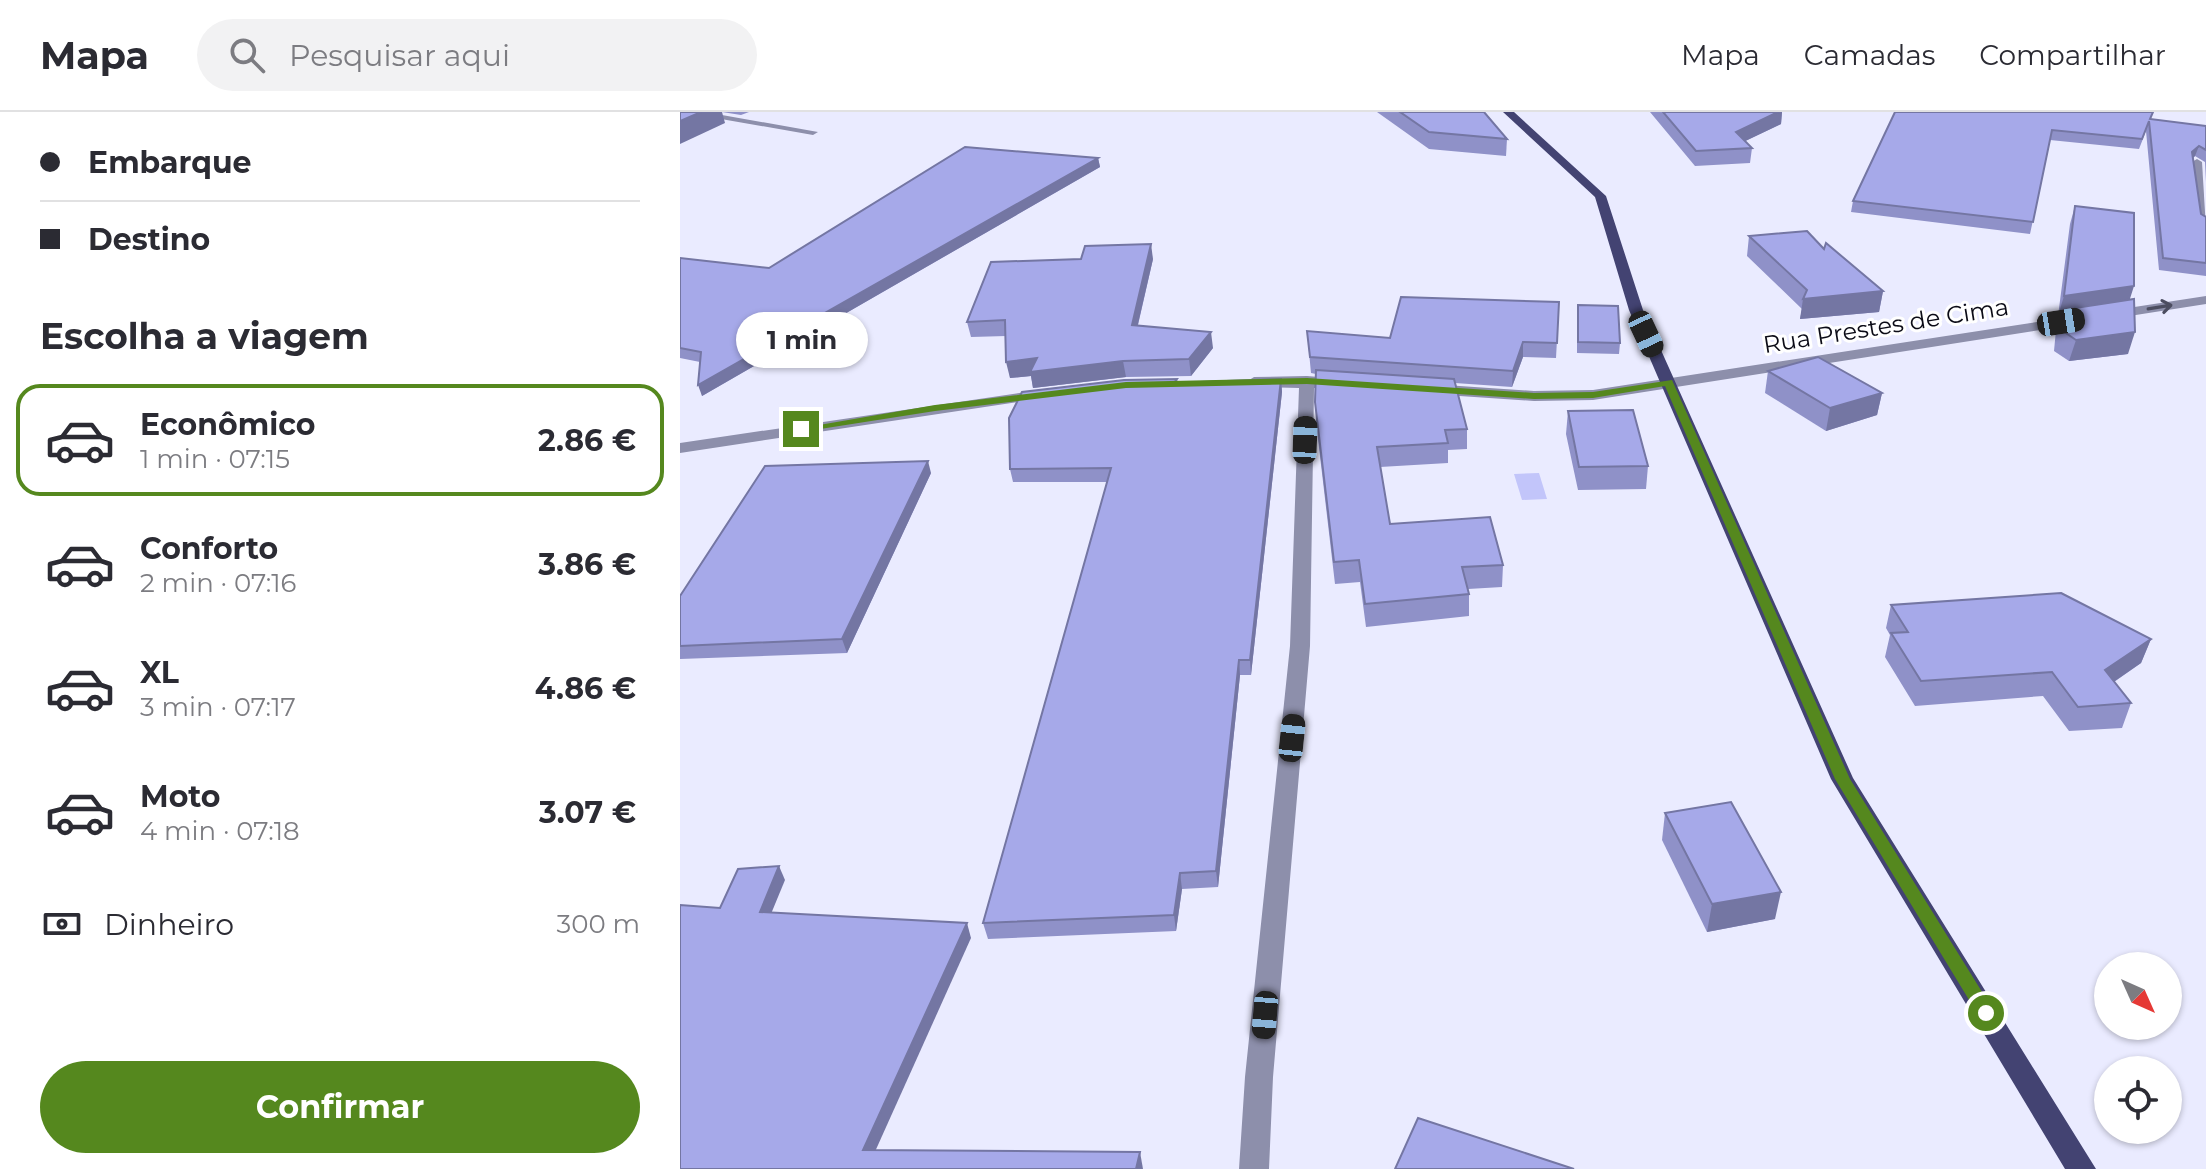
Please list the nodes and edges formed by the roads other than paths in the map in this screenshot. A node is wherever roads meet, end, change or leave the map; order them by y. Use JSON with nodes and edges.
{"nodes":[{"id":1,"x":686,"y":112,"type":"edge"},
{"id":2,"x":1508,"y":112,"type":"edge"},
{"id":3,"x":813,"y":132,"type":"dead end"},
{"id":4,"x":2197,"y":162,"type":"edge"},
{"id":5,"x":2206,"y":225,"type":"edge"},
{"id":6,"x":2206,"y":300,"type":"edge"},
{"id":7,"x":1307,"y":381,"type":"junction"},
{"id":8,"x":1234,"y":382,"type":"edge"},
{"id":9,"x":1668,"y":382,"type":"junction"},
{"id":10,"x":1366,"y":385,"type":"edge"},
{"id":11,"x":1410,"y":388,"type":"edge"},
{"id":12,"x":1063,"y":393,"type":"edge"},
{"id":13,"x":680,"y":448,"type":"edge"},
{"id":14,"x":1254,"y":1169,"type":"edge"},
{"id":15,"x":2081,"y":1169,"type":"edge"}],
"edges":[{"from":1,"to":3,"type":"street"},
{"from":2,"to":9,"type":"main road"},
{"from":4,"to":5,"type":"street"},
{"from":9,"to":6,"type":"street","name":"Rua Prestes de Cima","one_way":true},
{"from":7,"to":8,"type":"street"},
{"from":7,"to":10,"type":"street"},
{"from":7,"to":14,"type":"street"},
{"from":9,"to":11,"type":"street","name":"Rua Prestes de Cima"},
{"from":9,"to":15,"type":"main road"},
{"from":12,"to":13,"type":"street"}]}
